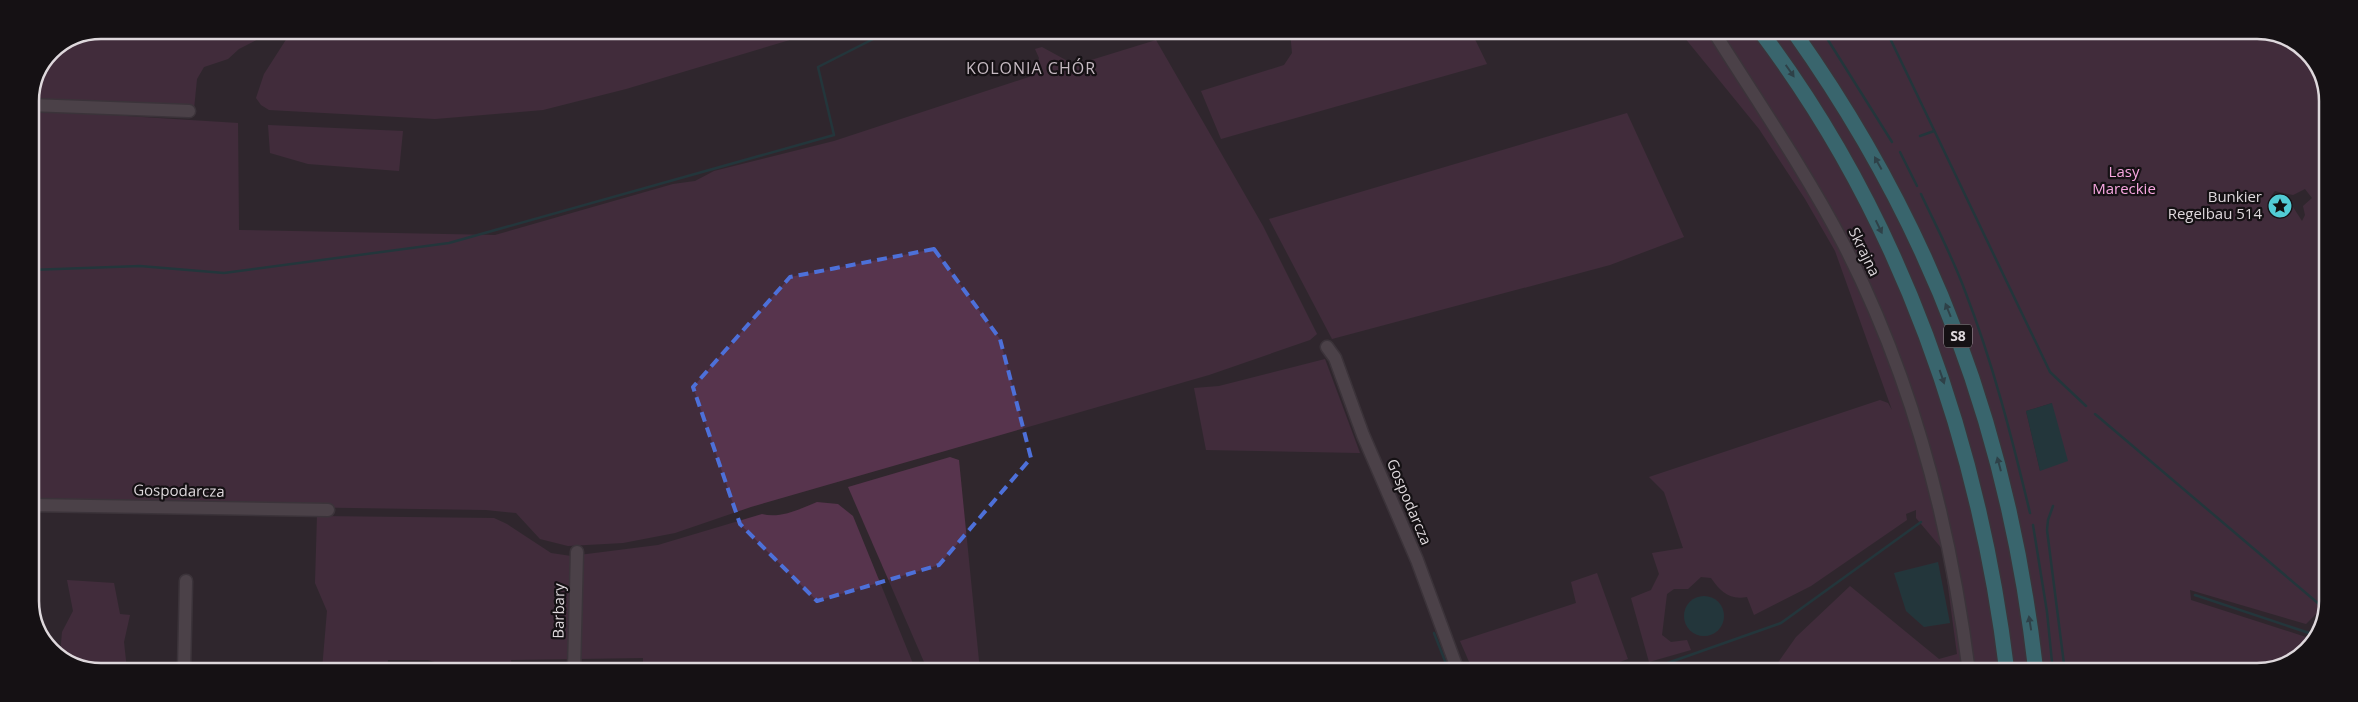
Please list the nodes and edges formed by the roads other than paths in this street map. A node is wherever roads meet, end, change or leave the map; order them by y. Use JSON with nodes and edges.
{"nodes":[{"id":1,"x":1718,"y":39,"type":"edge"},
{"id":2,"x":1766,"y":39,"type":"edge"},
{"id":3,"x":1799,"y":39,"type":"edge"},
{"id":4,"x":39,"y":105,"type":"edge"},
{"id":5,"x":189,"y":111,"type":"dead end"},
{"id":6,"x":1327,"y":347,"type":"dead end"},
{"id":7,"x":39,"y":505,"type":"edge"},
{"id":8,"x":328,"y":510,"type":"dead end"},
{"id":9,"x":577,"y":552,"type":"dead end"},
{"id":10,"x":186,"y":581,"type":"dead end"},
{"id":11,"x":184,"y":663,"type":"edge"},
{"id":12,"x":574,"y":663,"type":"edge"},
{"id":13,"x":1455,"y":663,"type":"edge"},
{"id":14,"x":1968,"y":663,"type":"edge"},
{"id":15,"x":2006,"y":663,"type":"edge"},
{"id":16,"x":2035,"y":663,"type":"edge"}],
"edges":[{"from":1,"to":14,"type":"street","name":"Skrajna"},
{"from":2,"to":15,"type":"highway","number":"S8","one_way":true},
{"from":16,"to":3,"type":"highway","number":"S8","one_way":true},
{"from":4,"to":5,"type":"street"},
{"from":6,"to":13,"type":"street","name":"Gospodarcza"},
{"from":7,"to":8,"type":"street","name":"Gospodarcza"},
{"from":9,"to":12,"type":"street","name":"Barbary"},
{"from":10,"to":11,"type":"street"}]}
